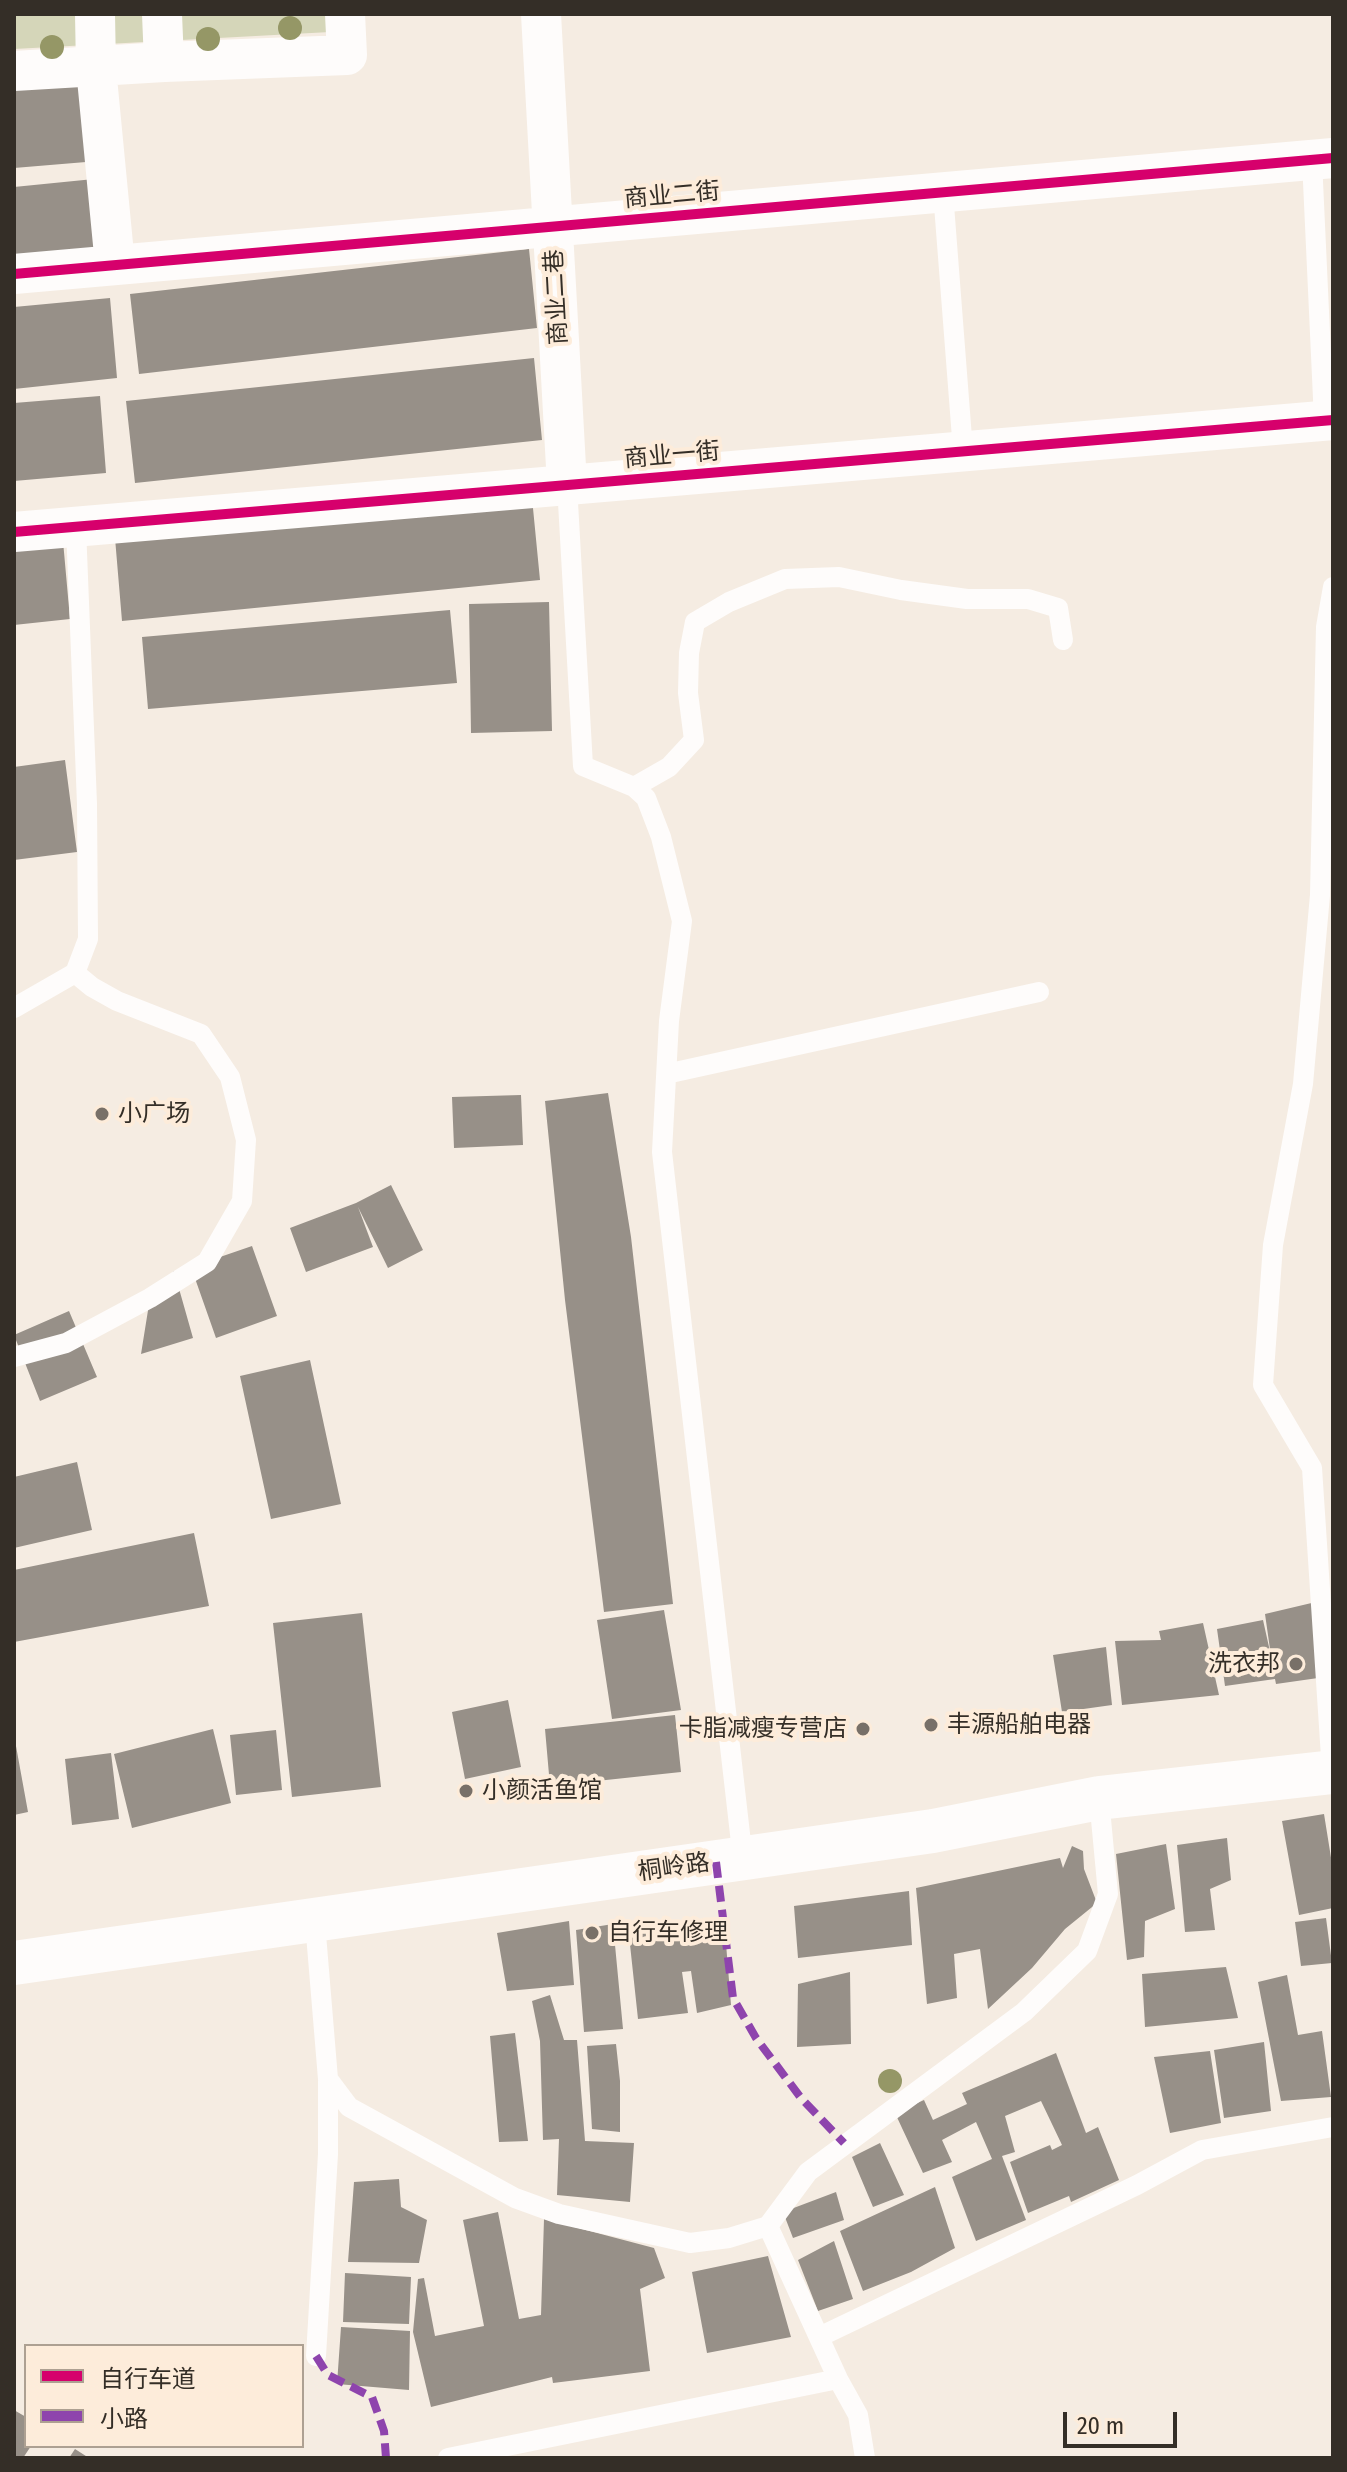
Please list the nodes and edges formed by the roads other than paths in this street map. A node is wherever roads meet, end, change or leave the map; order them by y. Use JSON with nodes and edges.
{"nodes":[{"id":1,"x":95,"y":14,"type":"edge"},
{"id":2,"x":162,"y":14,"type":"edge"},
{"id":3,"x":345,"y":14,"type":"edge"},
{"id":4,"x":541,"y":14,"type":"edge"},
{"id":5,"x":164,"y":62,"type":"junction"},
{"id":6,"x":96,"y":68,"type":"junction"},
{"id":7,"x":14,"y":71,"type":"edge"},
{"id":8,"x":1323,"y":159,"type":"edge"},
{"id":9,"x":943,"y":192,"type":"junction"},
{"id":10,"x":553,"y":226,"type":"junction"},
{"id":11,"x":115,"y":265,"type":"junction"},
{"id":12,"x":14,"y":274,"type":"edge"},
{"id":13,"x":1329,"y":420,"type":"edge"},
{"id":14,"x":963,"y":451,"type":"junction"},
{"id":15,"x":567,"y":485,"type":"junction"},
{"id":16,"x":76,"y":527,"type":"junction"},
{"id":17,"x":14,"y":532,"type":"edge"},
{"id":18,"x":1333,"y":587,"type":"edge"},
{"id":19,"x":1063,"y":640,"type":"dead end"},
{"id":20,"x":634,"y":787,"type":"junction"},
{"id":21,"x":75,"y":973,"type":"junction"},
{"id":22,"x":1039,"y":992,"type":"dead end"},
{"id":23,"x":14,"y":1008,"type":"edge"},
{"id":24,"x":666,"y":1074,"type":"junction"},
{"id":25,"x":14,"y":1357,"type":"edge"},
{"id":26,"x":1332,"y":1772,"type":"edge"},
{"id":27,"x":1099,"y":1798,"type":"junction"},
{"id":28,"x":743,"y":1860,"type":"junction"},
{"id":29,"x":315,"y":1922,"type":"junction"},
{"id":30,"x":14,"y":1963,"type":"edge"},
{"id":31,"x":328,"y":2079,"type":"junction"},
{"id":32,"x":1333,"y":2127,"type":"edge"},
{"id":33,"x":768,"y":2226,"type":"junction"},
{"id":34,"x":819,"y":2337,"type":"junction"},
{"id":35,"x":316,"y":2356,"type":"dead end"},
{"id":36,"x":838,"y":2379,"type":"junction"},
{"id":37,"x":448,"y":2458,"type":"edge"},
{"id":38,"x":865,"y":2458,"type":"edge"}],
"edges":[{"from":1,"to":6,"type":"street"},
{"from":2,"to":5,"type":"street"},
{"from":3,"to":5,"type":"street"},
{"from":4,"to":10,"type":"street","name":"商业二巷"},
{"from":5,"to":6,"type":"street"},
{"from":6,"to":7,"type":"street"},
{"from":6,"to":11,"type":"street"},
{"from":8,"to":9,"type":"street","name":"商业二街"},
{"from":8,"to":13,"type":"lane"},
{"from":9,"to":10,"type":"street","name":"商业二街"},
{"from":9,"to":14,"type":"lane"},
{"from":10,"to":11,"type":"street","name":"商业二街"},
{"from":10,"to":15,"type":"street","name":"商业二巷"},
{"from":11,"to":12,"type":"street","name":"商业二街"},
{"from":13,"to":14,"type":"street","name":"商业一街"},
{"from":14,"to":15,"type":"street","name":"商业一街"},
{"from":15,"to":16,"type":"street","name":"商业一街"},
{"from":15,"to":20,"type":"lane"},
{"from":16,"to":17,"type":"street","name":"商业一街"},
{"from":16,"to":21,"type":"lane"},
{"from":18,"to":26,"type":"lane"},
{"from":19,"to":20,"type":"lane"},
{"from":20,"to":24,"type":"lane"},
{"from":21,"to":23,"type":"lane"},
{"from":21,"to":25,"type":"lane"},
{"from":22,"to":24,"type":"lane"},
{"from":24,"to":28,"type":"lane"},
{"from":26,"to":27,"type":"main road","name":"桐岭路"},
{"from":27,"to":28,"type":"main road","name":"桐岭路"},
{"from":27,"to":33,"type":"lane"},
{"from":28,"to":29,"type":"main road","name":"桐岭路"},
{"from":29,"to":30,"type":"main road","name":"桐岭路"},
{"from":29,"to":31,"type":"lane"},
{"from":31,"to":33,"type":"lane"},
{"from":31,"to":35,"type":"lane"},
{"from":32,"to":34,"type":"lane"},
{"from":33,"to":34,"type":"lane"},
{"from":34,"to":36,"type":"lane"},
{"from":36,"to":37,"type":"lane"},
{"from":36,"to":38,"type":"lane"}]}
